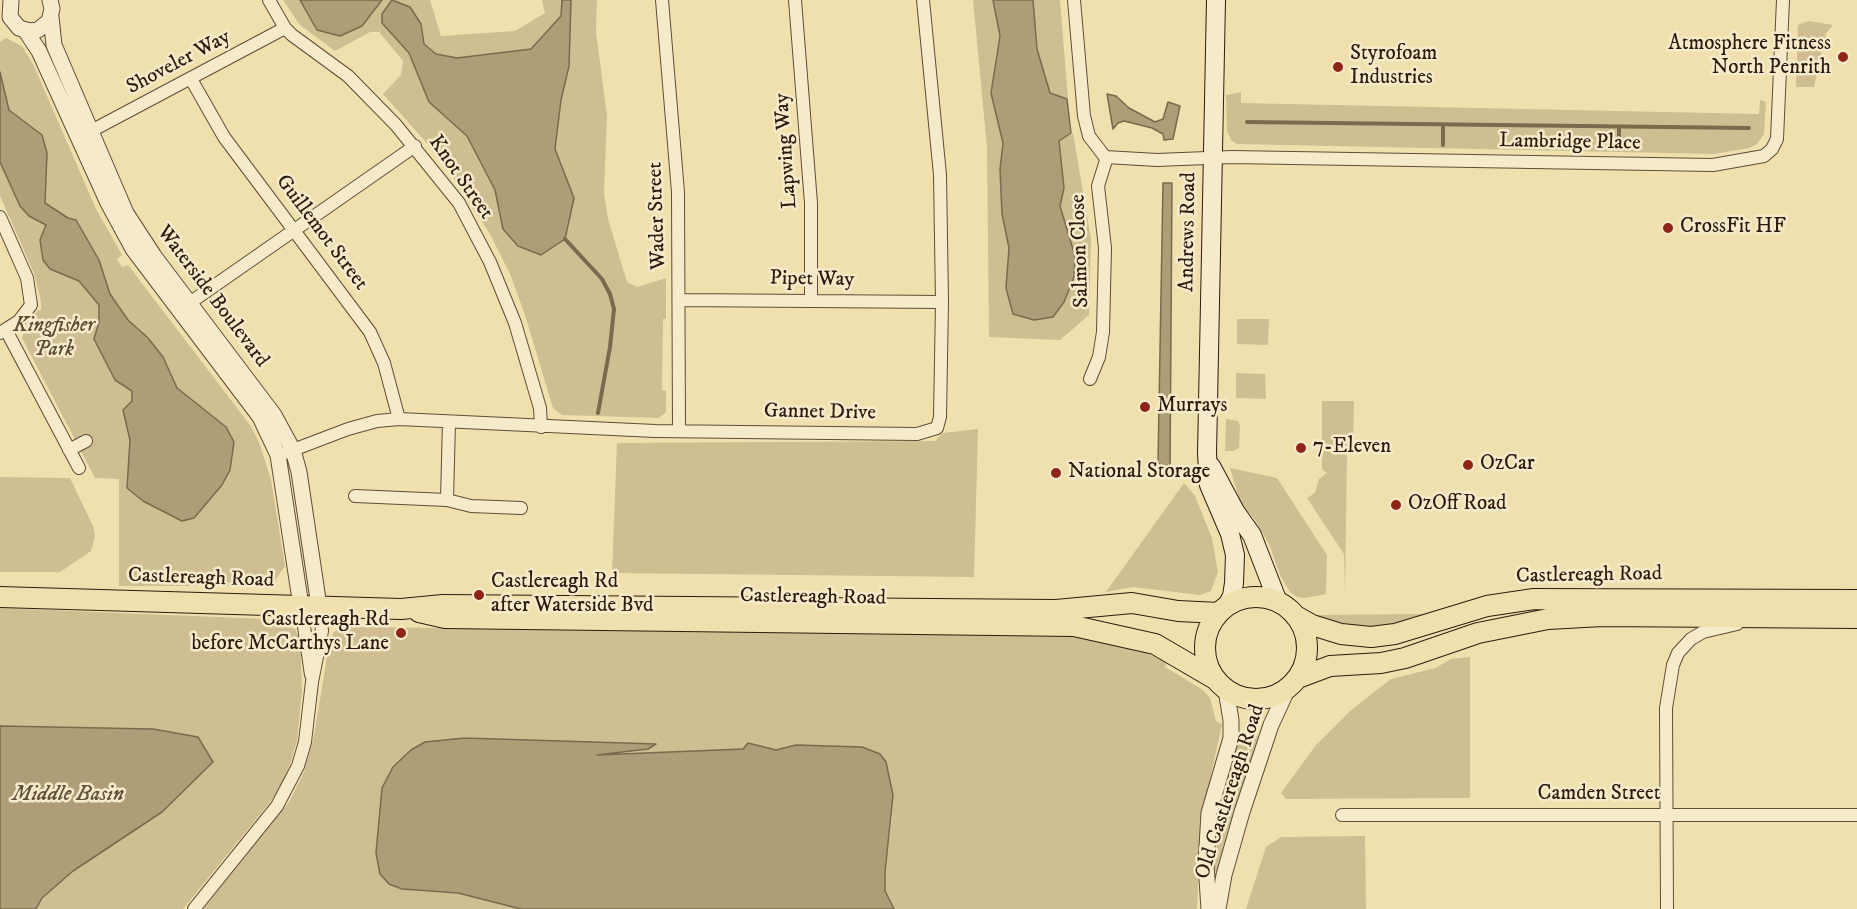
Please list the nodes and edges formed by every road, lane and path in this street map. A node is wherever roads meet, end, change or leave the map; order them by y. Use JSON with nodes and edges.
{"nodes":[{"id":1,"x":11,"y":0,"type":"edge"},
{"id":2,"x":269,"y":0,"type":"edge"},
{"id":3,"x":662,"y":0,"type":"edge"},
{"id":4,"x":795,"y":0,"type":"edge"},
{"id":5,"x":923,"y":0,"type":"edge"},
{"id":6,"x":1074,"y":0,"type":"edge"},
{"id":7,"x":1216,"y":0,"type":"edge"},
{"id":8,"x":1782,"y":0,"type":"edge"},
{"id":9,"x":54,"y":7,"type":"edge"},
{"id":10,"x":5,"y":20,"type":"edge"},
{"id":11,"x":285,"y":28,"type":"junction"},
{"id":12,"x":25,"y":30,"type":"junction"},
{"id":13,"x":191,"y":79,"type":"junction"},
{"id":14,"x":91,"y":131,"type":"junction"},
{"id":15,"x":415,"y":146,"type":"junction"},
{"id":16,"x":1107,"y":157,"type":"junction"},
{"id":17,"x":1213,"y":160,"type":"junction"},
{"id":18,"x":0,"y":217,"type":"edge"},
{"id":19,"x":294,"y":230,"type":"junction"},
{"id":20,"x":811,"y":299,"type":"junction"},
{"id":21,"x":680,"y":300,"type":"junction"},
{"id":22,"x":191,"y":302,"type":"junction"},
{"id":23,"x":942,"y":302,"type":"junction"},
{"id":24,"x":3,"y":331,"type":"edge"},
{"id":25,"x":1090,"y":379,"type":"dead end"},
{"id":26,"x":399,"y":419,"type":"junction"},
{"id":27,"x":449,"y":422,"type":"junction"},
{"id":28,"x":541,"y":426,"type":"junction"},
{"id":29,"x":679,"y":430,"type":"junction"},
{"id":30,"x":86,"y":441,"type":"dead end"},
{"id":31,"x":69,"y":450,"type":"junction"},
{"id":32,"x":293,"y":450,"type":"junction"},
{"id":33,"x":278,"y":455,"type":"junction"},
{"id":34,"x":1210,"y":464,"type":"junction"},
{"id":35,"x":79,"y":468,"type":"dead end"},
{"id":36,"x":355,"y":496,"type":"dead end"},
{"id":37,"x":447,"y":500,"type":"junction"},
{"id":38,"x":521,"y":508,"type":"dead end"},
{"id":39,"x":0,"y":597,"type":"edge"},
{"id":40,"x":1857,"y":600,"type":"edge"},
{"id":41,"x":1278,"y":602,"type":"junction"},
{"id":42,"x":310,"y":606,"type":"junction"},
{"id":43,"x":401,"y":609,"type":"junction"},
{"id":44,"x":1222,"y":610,"type":"junction"},
{"id":45,"x":1296,"y":616,"type":"junction"},
{"id":46,"x":1771,"y":617,"type":"junction"},
{"id":47,"x":1857,"y":618,"type":"edge"},
{"id":48,"x":312,"y":682,"type":"junction"},
{"id":49,"x":1293,"y":683,"type":"junction"},
{"id":50,"x":1220,"y":684,"type":"junction"},
{"id":51,"x":1666,"y":814,"type":"junction"},
{"id":52,"x":1857,"y":814,"type":"edge"},
{"id":53,"x":1342,"y":815,"type":"dead end"},
{"id":54,"x":194,"y":909,"type":"edge"},
{"id":55,"x":1209,"y":909,"type":"edge"},
{"id":56,"x":1218,"y":909,"type":"edge"},
{"id":57,"x":1666,"y":909,"type":"edge"}],
"edges":[{"from":1,"to":10,"type":"street"},
{"from":2,"to":11,"type":"street","name":"Knot Street"},
{"from":3,"to":21,"type":"street","name":"Wader Street"},
{"from":4,"to":20,"type":"street","name":"Lapwing Way"},
{"from":5,"to":23,"type":"street","name":"Gannet Drive"},
{"from":6,"to":16,"type":"street"},
{"from":7,"to":17,"type":"main road","name":"Andrews Road"},
{"from":8,"to":17,"type":"street","name":"Lambridge Place"},
{"from":9,"to":12,"type":"street"},
{"from":9,"to":14,"type":"street","name":"Waterside Boulevard"},
{"from":10,"to":12,"type":"street","name":"Waterside Boulevard"},
{"from":11,"to":13,"type":"street","name":"Shoveler Way"},
{"from":11,"to":15,"type":"street","name":"Knot Street"},
{"from":12,"to":33,"type":"street","name":"Waterside Boulevard"},
{"from":13,"to":14,"type":"street","name":"Shoveler Way"},
{"from":13,"to":19,"type":"street","name":"Guillemot Street"},
{"from":14,"to":22,"type":"street","name":"Waterside Boulevard"},
{"from":15,"to":19,"type":"street"},
{"from":15,"to":28,"type":"street","name":"Knot Street"},
{"from":16,"to":17,"type":"street","name":"Lambridge Place"},
{"from":16,"to":25,"type":"street","name":"Salmon Close"},
{"from":17,"to":34,"type":"main road","name":"Andrews Road"},
{"from":18,"to":24,"type":"street"},
{"from":19,"to":22,"type":"street"},
{"from":19,"to":26,"type":"street","name":"Guillemot Street"},
{"from":20,"to":21,"type":"street","name":"Pipet Way"},
{"from":20,"to":23,"type":"street","name":"Pipet Way"},
{"from":21,"to":29,"type":"street","name":"Wader Street"},
{"from":22,"to":32,"type":"street","name":"Waterside Boulevard"},
{"from":23,"to":29,"type":"street","name":"Gannet Drive"},
{"from":24,"to":31,"type":"street"},
{"from":26,"to":27,"type":"street","name":"Gannet Drive"},
{"from":26,"to":32,"type":"street","name":"Gannet Drive"},
{"from":27,"to":28,"type":"street","name":"Gannet Drive"},
{"from":27,"to":37,"type":"street"},
{"from":28,"to":29,"type":"street","name":"Gannet Drive"},
{"from":30,"to":31,"type":"street"},
{"from":31,"to":35,"type":"street"},
{"from":32,"to":33,"type":"street","name":"Gannet Drive"},
{"from":32,"to":42,"type":"street","name":"Waterside Boulevard"},
{"from":33,"to":42,"type":"street","name":"Waterside Boulevard"},
{"from":34,"to":41,"type":"main road","name":"Andrews Road"},
{"from":34,"to":44,"type":"main road","name":"Andrews Road"},
{"from":36,"to":37,"type":"street"},
{"from":37,"to":38,"type":"street"},
{"from":39,"to":42,"type":"main road","name":"Castlereagh Road"},
{"from":40,"to":45,"type":"main road","name":"Castlereagh Road"},
{"from":41,"to":44,"type":"main road"},
{"from":41,"to":45,"type":"main road"},
{"from":42,"to":43,"type":"main road","name":"Castlereagh Road"},
{"from":42,"to":48,"type":"street"},
{"from":42,"to":48,"type":"street"},
{"from":43,"to":44,"type":"main road","name":"Castlereagh Road"},
{"from":43,"to":50,"type":"main road","name":"Castlereagh Road"},
{"from":44,"to":50,"type":"main road"},
{"from":45,"to":49,"type":"main road"},
{"from":46,"to":47,"type":"main road","name":"Castlereagh Road"},
{"from":46,"to":49,"type":"main road","name":"Castlereagh Road"},
{"from":46,"to":51,"type":"street"},
{"from":48,"to":54,"type":"street"},
{"from":49,"to":50,"type":"main road"},
{"from":49,"to":56,"type":"street","name":"Old Castlereagh Road"},
{"from":50,"to":55,"type":"street","name":"Old Castlereagh Road"},
{"from":51,"to":52,"type":"street","name":"Camden Street"},
{"from":51,"to":53,"type":"street","name":"Camden Street"},
{"from":51,"to":57,"type":"street"}]}
